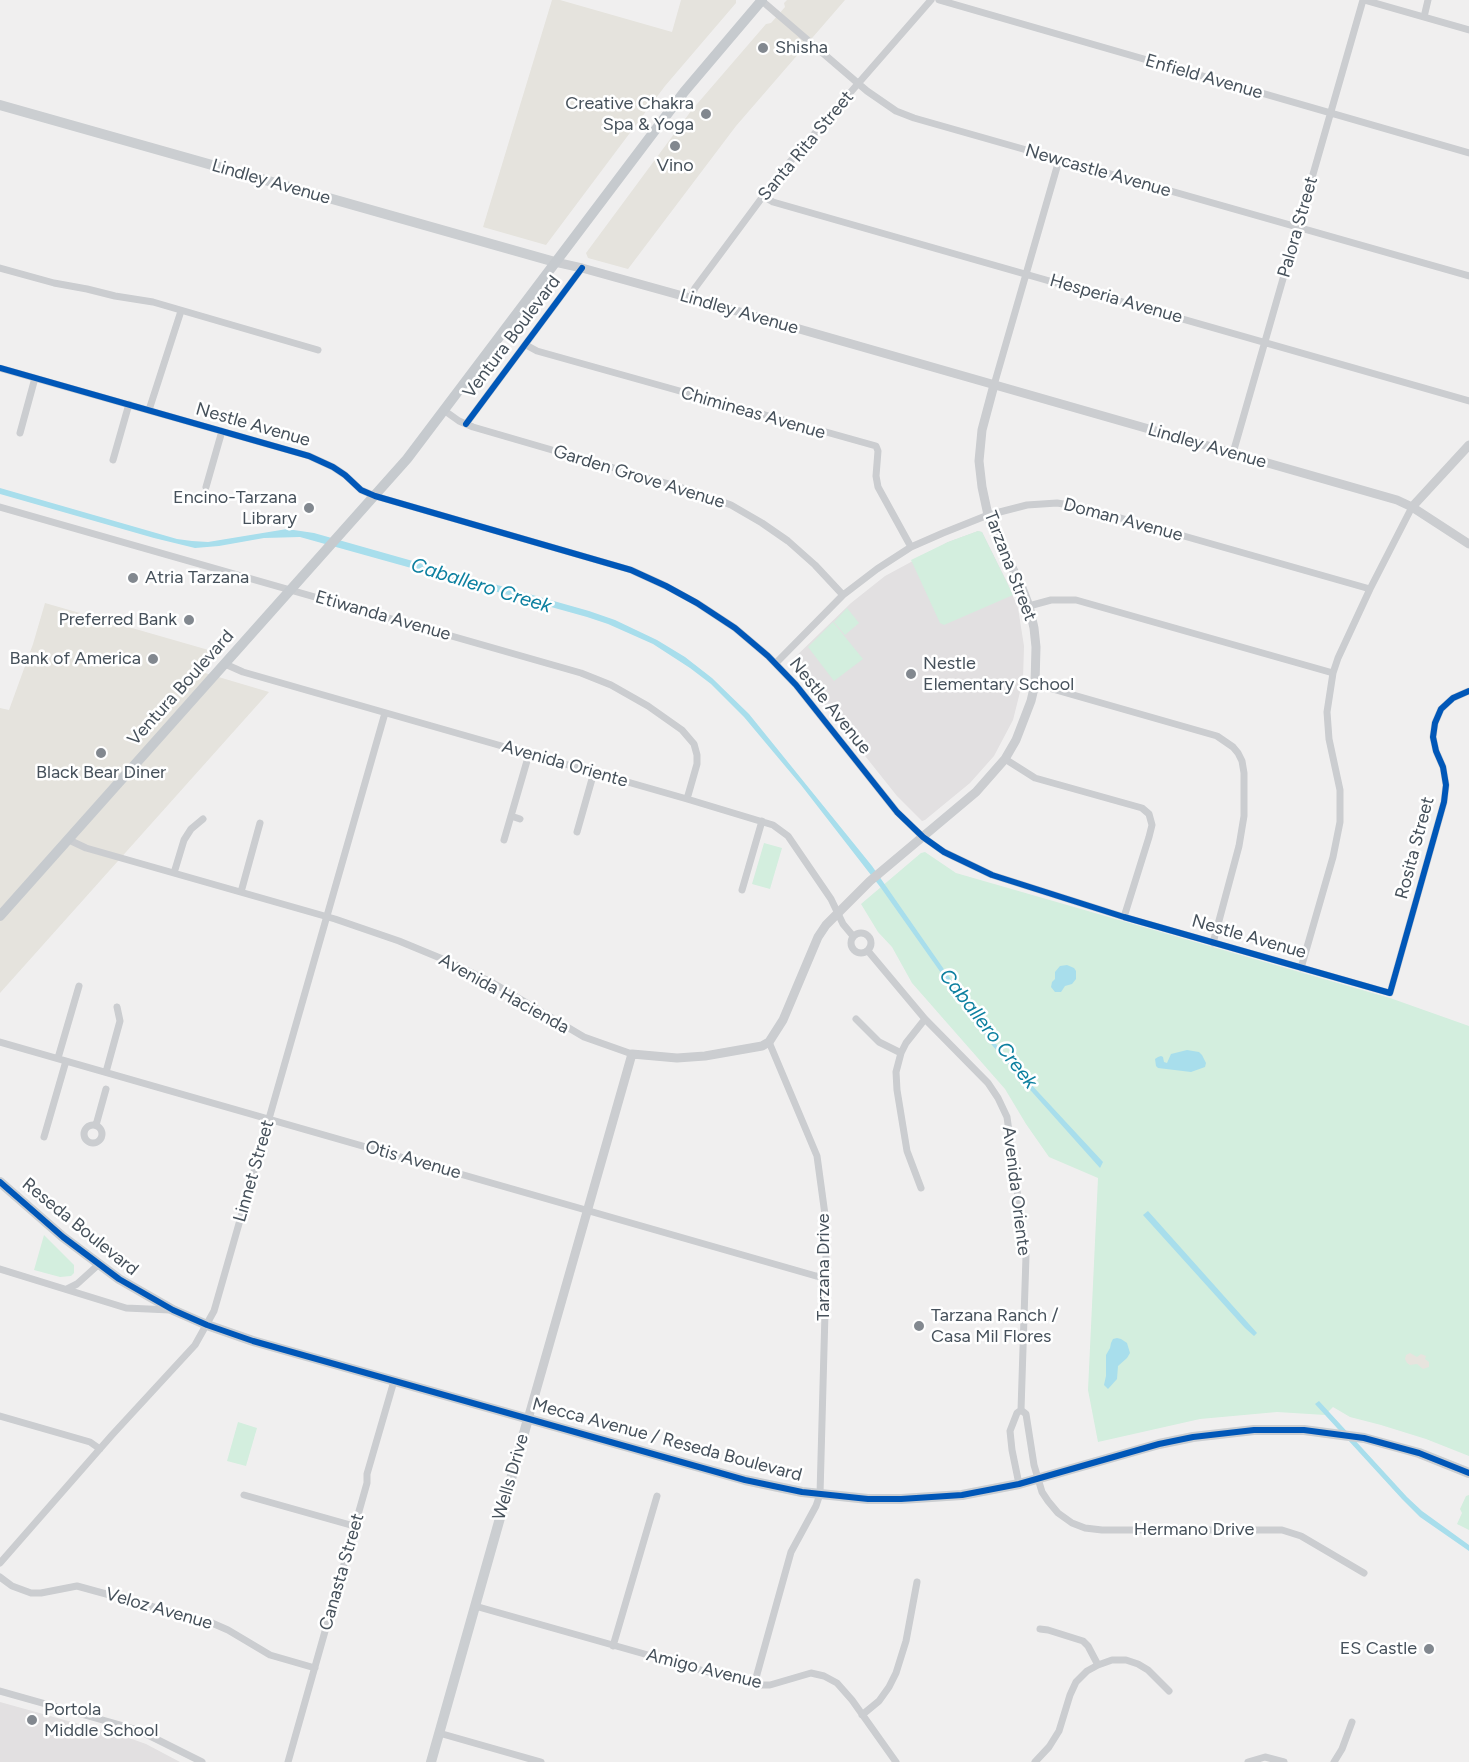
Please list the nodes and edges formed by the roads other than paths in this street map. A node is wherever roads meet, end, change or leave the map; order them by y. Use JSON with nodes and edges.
{"nodes":[{"id":1,"x":762,"y":0,"type":"edge"},
{"id":2,"x":931,"y":0,"type":"edge"},
{"id":3,"x":939,"y":0,"type":"edge"},
{"id":4,"x":1364,"y":0,"type":"edge"},
{"id":5,"x":1428,"y":0,"type":"edge"},
{"id":6,"x":1424,"y":16,"type":"junction"},
{"id":7,"x":1469,"y":30,"type":"edge"},
{"id":8,"x":858,"y":84,"type":"junction"},
{"id":9,"x":0,"y":105,"type":"edge"},
{"id":10,"x":1330,"y":114,"type":"junction"},
{"id":11,"x":1469,"y":153,"type":"edge"},
{"id":12,"x":1059,"y":160,"type":"junction"},
{"id":13,"x":763,"y":196,"type":"junction"},
{"id":14,"x":1298,"y":228,"type":"junction"},
{"id":15,"x":555,"y":262,"type":"junction"},
{"id":16,"x":0,"y":268,"type":"edge"},
{"id":17,"x":582,"y":268,"type":"junction"},
{"id":18,"x":1026,"y":274,"type":"junction"},
{"id":19,"x":1469,"y":276,"type":"edge"},
{"id":20,"x":690,"y":299,"type":"junction"},
{"id":21,"x":181,"y":311,"type":"junction"},
{"id":22,"x":1265,"y":342,"type":"junction"},
{"id":23,"x":526,"y":345,"type":"junction"},
{"id":24,"x":318,"y":350,"type":"dead end"},
{"id":25,"x":0,"y":368,"type":"edge"},
{"id":26,"x":35,"y":378,"type":"junction"},
{"id":27,"x":994,"y":385,"type":"junction"},
{"id":28,"x":1469,"y":401,"type":"edge"},
{"id":29,"x":129,"y":404,"type":"junction"},
{"id":30,"x":149,"y":410,"type":"junction"},
{"id":31,"x":445,"y":411,"type":"junction"},
{"id":32,"x":466,"y":424,"type":"junction"},
{"id":33,"x":222,"y":431,"type":"junction"},
{"id":34,"x":20,"y":433,"type":"dead end"},
{"id":35,"x":1469,"y":445,"type":"edge"},
{"id":36,"x":1233,"y":453,"type":"junction"},
{"id":37,"x":112,"y":460,"type":"dead end"},
{"id":38,"x":206,"y":487,"type":"dead end"},
{"id":39,"x":375,"y":496,"type":"junction"},
{"id":40,"x":0,"y":507,"type":"edge"},
{"id":41,"x":1412,"y":507,"type":"junction"},
{"id":42,"x":988,"y":515,"type":"junction"},
{"id":43,"x":1469,"y":544,"type":"edge"},
{"id":44,"x":911,"y":548,"type":"junction"},
{"id":45,"x":1370,"y":589,"type":"junction"},
{"id":46,"x":291,"y":590,"type":"junction"},
{"id":47,"x":843,"y":595,"type":"junction"},
{"id":48,"x":1029,"y":606,"type":"junction"},
{"id":49,"x":776,"y":663,"type":"junction"},
{"id":50,"x":225,"y":664,"type":"junction"},
{"id":51,"x":1333,"y":673,"type":"junction"},
{"id":52,"x":1035,"y":684,"type":"junction"},
{"id":53,"x":1469,"y":691,"type":"edge"},
{"id":54,"x":385,"y":713,"type":"junction"},
{"id":55,"x":528,"y":754,"type":"junction"},
{"id":56,"x":1005,"y":759,"type":"junction"},
{"id":57,"x":594,"y":772,"type":"junction"},
{"id":58,"x":687,"y":799,"type":"junction"},
{"id":59,"x":511,"y":816,"type":"junction"},
{"id":60,"x":203,"y":819,"type":"dead end"},
{"id":61,"x":520,"y":819,"type":"dead end"},
{"id":62,"x":762,"y":821,"type":"junction"},
{"id":63,"x":260,"y":823,"type":"dead end"},
{"id":64,"x":577,"y":832,"type":"dead end"},
{"id":65,"x":922,"y":837,"type":"junction"},
{"id":66,"x":69,"y":840,"type":"junction"},
{"id":67,"x":504,"y":840,"type":"dead end"},
{"id":68,"x":174,"y":873,"type":"junction"},
{"id":69,"x":742,"y":890,"type":"dead end"},
{"id":70,"x":241,"y":892,"type":"junction"},
{"id":71,"x":837,"y":912,"type":"junction"},
{"id":72,"x":0,"y":916,"type":"edge"},
{"id":73,"x":327,"y":917,"type":"junction"},
{"id":74,"x":1124,"y":917,"type":"junction"},
{"id":75,"x":853,"y":936,"type":"junction"},
{"id":76,"x":1213,"y":943,"type":"junction"},
{"id":77,"x":868,"y":951,"type":"junction"},
{"id":78,"x":1301,"y":968,"type":"junction"},
{"id":79,"x":79,"y":986,"type":"dead end"},
{"id":80,"x":1390,"y":993,"type":"joint"},
{"id":81,"x":117,"y":1007,"type":"dead end"},
{"id":82,"x":856,"y":1019,"type":"dead end"},
{"id":83,"x":925,"y":1019,"type":"junction"},
{"id":84,"x":0,"y":1042,"type":"edge"},
{"id":85,"x":769,"y":1042,"type":"junction"},
{"id":86,"x":901,"y":1053,"type":"junction"},
{"id":87,"x":632,"y":1054,"type":"junction"},
{"id":88,"x":58,"y":1058,"type":"junction"},
{"id":89,"x":66,"y":1061,"type":"junction"},
{"id":90,"x":106,"y":1072,"type":"junction"},
{"id":91,"x":106,"y":1089,"type":"dead end"},
{"id":92,"x":269,"y":1119,"type":"junction"},
{"id":93,"x":96,"y":1125,"type":"dead end"},
{"id":94,"x":44,"y":1137,"type":"dead end"},
{"id":95,"x":0,"y":1182,"type":"edge"},
{"id":96,"x":921,"y":1188,"type":"dead end"},
{"id":97,"x":587,"y":1210,"type":"junction"},
{"id":98,"x":98,"y":1264,"type":"junction"},
{"id":99,"x":0,"y":1269,"type":"edge"},
{"id":100,"x":826,"y":1277,"type":"junction"},
{"id":101,"x":68,"y":1289,"type":"junction"},
{"id":102,"x":173,"y":1310,"type":"junction"},
{"id":103,"x":207,"y":1325,"type":"junction"},
{"id":104,"x":394,"y":1381,"type":"junction"},
{"id":105,"x":1021,"y":1410,"type":"junction"},
{"id":106,"x":0,"y":1416,"type":"edge"},
{"id":107,"x":528,"y":1419,"type":"junction"},
{"id":108,"x":100,"y":1449,"type":"junction"},
{"id":109,"x":1469,"y":1473,"type":"edge"},
{"id":110,"x":1037,"y":1479,"type":"junction"},
{"id":111,"x":1019,"y":1484,"type":"junction"},
{"id":112,"x":820,"y":1494,"type":"junction"},
{"id":113,"x":244,"y":1495,"type":"dead end"},
{"id":114,"x":657,"y":1496,"type":"dead end"},
{"id":115,"x":354,"y":1526,"type":"junction"},
{"id":116,"x":0,"y":1563,"type":"edge"},
{"id":117,"x":1364,"y":1574,"type":"dead end"},
{"id":118,"x":0,"y":1577,"type":"edge"},
{"id":119,"x":917,"y":1582,"type":"dead end"},
{"id":120,"x":475,"y":1606,"type":"junction"},
{"id":121,"x":1040,"y":1629,"type":"dead end"},
{"id":122,"x":613,"y":1646,"type":"junction"},
{"id":123,"x":1098,"y":1665,"type":"junction"},
{"id":124,"x":315,"y":1668,"type":"junction"},
{"id":125,"x":754,"y":1685,"type":"junction"},
{"id":126,"x":0,"y":1691,"type":"edge"},
{"id":127,"x":1169,"y":1691,"type":"dead end"},
{"id":128,"x":862,"y":1715,"type":"junction"},
{"id":129,"x":1352,"y":1722,"type":"dead end"},
{"id":130,"x":439,"y":1733,"type":"junction"},
{"id":131,"x":202,"y":1762,"type":"edge"},
{"id":132,"x":288,"y":1762,"type":"edge"},
{"id":133,"x":431,"y":1762,"type":"edge"},
{"id":134,"x":541,"y":1762,"type":"edge"},
{"id":135,"x":897,"y":1762,"type":"edge"},
{"id":136,"x":1035,"y":1762,"type":"edge"},
{"id":137,"x":1248,"y":1762,"type":"edge"},
{"id":138,"x":1284,"y":1762,"type":"edge"},
{"id":139,"x":1334,"y":1762,"type":"edge"}],
"edges":[{"from":1,"to":8,"type":"street","name":"Newcastle Avenue"},
{"from":1,"to":15,"type":"main road","name":"Ventura Boulevard"},
{"from":2,"to":8,"type":"street","name":"Santa Rita Street"},
{"from":3,"to":10,"type":"street","name":"Enfield Avenue"},
{"from":4,"to":6,"type":"street"},
{"from":4,"to":10,"type":"street","name":"Palora Street"},
{"from":5,"to":6,"type":"street"},
{"from":6,"to":7,"type":"street"},
{"from":8,"to":12,"type":"street","name":"Newcastle Avenue"},
{"from":8,"to":13,"type":"street","name":"Santa Rita Street"},
{"from":9,"to":15,"type":"main road","name":"Lindley Avenue"},
{"from":10,"to":11,"type":"street","name":"Enfield Avenue"},
{"from":10,"to":14,"type":"street","name":"Palora Street"},
{"from":12,"to":14,"type":"street","name":"Newcastle Avenue"},
{"from":12,"to":18,"type":"street","name":"Tarzana Street"},
{"from":13,"to":18,"type":"street","name":"Hesperia Avenue"},
{"from":13,"to":20,"type":"street","name":"Santa Rita Street"},
{"from":14,"to":19,"type":"street","name":"Newcastle Avenue"},
{"from":14,"to":22,"type":"street","name":"Palora Street"},
{"from":15,"to":17,"type":"street","name":"Lindley Avenue"},
{"from":15,"to":31,"type":"main road","name":"Ventura Boulevard"},
{"from":16,"to":21,"type":"street"},
{"from":17,"to":20,"type":"street","name":"Lindley Avenue"},
{"from":17,"to":23,"type":"street","name":"Ventura Boulevard"},
{"from":18,"to":22,"type":"street","name":"Hesperia Avenue"},
{"from":18,"to":27,"type":"street","name":"Tarzana Street"},
{"from":20,"to":27,"type":"street","name":"Lindley Avenue"},
{"from":21,"to":24,"type":"street"},
{"from":21,"to":30,"type":"street"},
{"from":22,"to":28,"type":"street","name":"Hesperia Avenue"},
{"from":22,"to":36,"type":"street","name":"Palora Street"},
{"from":23,"to":32,"type":"street","name":"Ventura Boulevard"},
{"from":23,"to":44,"type":"street","name":"Chimineas Avenue"},
{"from":25,"to":26,"type":"street","name":"Nestle Avenue"},
{"from":26,"to":29,"type":"street","name":"Nestle Avenue"},
{"from":26,"to":34,"type":"street"},
{"from":27,"to":36,"type":"street","name":"Lindley Avenue"},
{"from":27,"to":42,"type":"street","name":"Tarzana Street"},
{"from":29,"to":30,"type":"street","name":"Nestle Avenue"},
{"from":29,"to":37,"type":"street"},
{"from":30,"to":33,"type":"street","name":"Nestle Avenue"},
{"from":31,"to":32,"type":"street","name":"Garden Grove Avenue"},
{"from":31,"to":39,"type":"main road","name":"Ventura Boulevard"},
{"from":32,"to":47,"type":"street","name":"Garden Grove Avenue"},
{"from":33,"to":38,"type":"street"},
{"from":33,"to":39,"type":"street","name":"Nestle Avenue"},
{"from":35,"to":41,"type":"street"},
{"from":36,"to":41,"type":"street","name":"Lindley Avenue"},
{"from":39,"to":46,"type":"main road","name":"Ventura Boulevard"},
{"from":39,"to":49,"type":"street","name":"Nestle Avenue"},
{"from":40,"to":46,"type":"street","name":"Etiwanda Avenue"},
{"from":41,"to":43,"type":"street","name":"Lindley Avenue"},
{"from":41,"to":45,"type":"street"},
{"from":42,"to":44,"type":"street","name":"Doman Avenue"},
{"from":42,"to":45,"type":"street","name":"Doman Avenue"},
{"from":42,"to":48,"type":"street","name":"Tarzana Street"},
{"from":44,"to":47,"type":"street","name":"Doman Avenue"},
{"from":45,"to":51,"type":"street"},
{"from":46,"to":50,"type":"main road","name":"Ventura Boulevard"},
{"from":46,"to":58,"type":"street","name":"Etiwanda Avenue"},
{"from":47,"to":49,"type":"street","name":"Doman Avenue"},
{"from":48,"to":51,"type":"street"},
{"from":48,"to":52,"type":"street","name":"Tarzana Street"},
{"from":49,"to":65,"type":"street","name":"Nestle Avenue"},
{"from":50,"to":54,"type":"street","name":"Avenida Oriente"},
{"from":50,"to":66,"type":"main road","name":"Ventura Boulevard"},
{"from":51,"to":78,"type":"street"},
{"from":52,"to":56,"type":"street","name":"Tarzana Street"},
{"from":52,"to":76,"type":"street"},
{"from":53,"to":80,"type":"street","name":"Rosita Street"},
{"from":54,"to":55,"type":"street","name":"Avenida Oriente"},
{"from":54,"to":73,"type":"street","name":"Linnet Street"},
{"from":55,"to":57,"type":"street","name":"Avenida Oriente"},
{"from":55,"to":59,"type":"street"},
{"from":56,"to":65,"type":"street","name":"Tarzana Street"},
{"from":56,"to":74,"type":"street"},
{"from":57,"to":58,"type":"street","name":"Avenida Oriente"},
{"from":57,"to":64,"type":"street"},
{"from":58,"to":62,"type":"street","name":"Avenida Oriente"},
{"from":59,"to":61,"type":"street"},
{"from":59,"to":67,"type":"street"},
{"from":60,"to":68,"type":"street"},
{"from":62,"to":69,"type":"street"},
{"from":62,"to":71,"type":"street","name":"Avenida Oriente"},
{"from":63,"to":70,"type":"street"},
{"from":65,"to":71,"type":"street","name":"Tarzana Street"},
{"from":65,"to":74,"type":"street","name":"Nestle Avenue"},
{"from":66,"to":68,"type":"street","name":"Avenida Hacienda"},
{"from":66,"to":72,"type":"main road","name":"Ventura Boulevard"},
{"from":68,"to":70,"type":"street","name":"Avenida Hacienda"},
{"from":70,"to":73,"type":"street","name":"Avenida Hacienda"},
{"from":71,"to":75,"type":"street","name":"Avenida Oriente"},
{"from":71,"to":85,"type":"street"},
{"from":73,"to":87,"type":"street","name":"Avenida Hacienda"},
{"from":73,"to":92,"type":"street","name":"Linnet Street"},
{"from":74,"to":76,"type":"street","name":"Nestle Avenue"},
{"from":75,"to":77,"type":"street","name":"Avenida Oriente"},
{"from":75,"to":77,"type":"street","name":"Avenida Oriente"},
{"from":76,"to":78,"type":"street","name":"Nestle Avenue"},
{"from":77,"to":83,"type":"street","name":"Avenida Oriente"},
{"from":78,"to":80,"type":"street","name":"Nestle Avenue"},
{"from":79,"to":88,"type":"street"},
{"from":81,"to":90,"type":"street"},
{"from":82,"to":86,"type":"street"},
{"from":83,"to":86,"type":"street"},
{"from":83,"to":105,"type":"street","name":"Avenida Oriente"},
{"from":84,"to":88,"type":"street","name":"Otis Avenue"},
{"from":85,"to":87,"type":"street","name":"Avenida Hacienda"},
{"from":85,"to":100,"type":"street","name":"Tarzana Drive"},
{"from":86,"to":96,"type":"street"},
{"from":87,"to":97,"type":"street","name":"Wells Drive"},
{"from":88,"to":89,"type":"street","name":"Otis Avenue"},
{"from":89,"to":90,"type":"street","name":"Otis Avenue"},
{"from":89,"to":94,"type":"street"},
{"from":90,"to":92,"type":"street","name":"Otis Avenue"},
{"from":91,"to":93,"type":"street"},
{"from":92,"to":97,"type":"street","name":"Otis Avenue"},
{"from":92,"to":103,"type":"street","name":"Linnet Street"},
{"from":95,"to":98,"type":"main road","name":"Reseda Boulevard"},
{"from":97,"to":100,"type":"street","name":"Otis Avenue"},
{"from":97,"to":107,"type":"street","name":"Wells Drive"},
{"from":98,"to":101,"type":"street"},
{"from":98,"to":102,"type":"main road","name":"Reseda Boulevard"},
{"from":99,"to":101,"type":"street"},
{"from":100,"to":112,"type":"street","name":"Tarzana Drive"},
{"from":101,"to":102,"type":"street"},
{"from":102,"to":103,"type":"main road","name":"Reseda Boulevard"},
{"from":103,"to":104,"type":"main road","name":"Mecca Avenue / Reseda Boulevard"},
{"from":103,"to":108,"type":"street","name":"Linnet Street"},
{"from":104,"to":107,"type":"main road","name":"Mecca Avenue / Reseda Boulevard"},
{"from":104,"to":115,"type":"street","name":"Canasta Street"},
{"from":105,"to":110,"type":"street","name":"Avenida Oriente"},
{"from":105,"to":111,"type":"street","name":"Avenida Oriente"},
{"from":106,"to":108,"type":"street"},
{"from":107,"to":112,"type":"main road","name":"Mecca Avenue / Reseda Boulevard"},
{"from":107,"to":120,"type":"main road","name":"Wells Drive"},
{"from":108,"to":116,"type":"street","name":"Linnet Street"},
{"from":109,"to":110,"type":"main road","name":"Mecca Avenue / Reseda Boulevard"},
{"from":110,"to":111,"type":"main road","name":"Mecca Avenue / Reseda Boulevard"},
{"from":110,"to":117,"type":"street","name":"Hermano Drive"},
{"from":111,"to":112,"type":"main road","name":"Mecca Avenue / Reseda Boulevard"},
{"from":112,"to":125,"type":"street","name":"Tarzana Drive"},
{"from":113,"to":115,"type":"street"},
{"from":114,"to":122,"type":"street"},
{"from":115,"to":124,"type":"street","name":"Canasta Street"},
{"from":118,"to":124,"type":"street","name":"Veloz Avenue"},
{"from":119,"to":128,"type":"street"},
{"from":120,"to":122,"type":"street","name":"Amigo Avenue"},
{"from":120,"to":130,"type":"main road","name":"Wells Drive"},
{"from":121,"to":123,"type":"street"},
{"from":122,"to":125,"type":"street","name":"Amigo Avenue"},
{"from":123,"to":127,"type":"street"},
{"from":123,"to":136,"type":"street"},
{"from":124,"to":132,"type":"street","name":"Canasta Street"},
{"from":125,"to":128,"type":"street","name":"Amigo Avenue"},
{"from":126,"to":131,"type":"street"},
{"from":128,"to":135,"type":"street","name":"Amigo Avenue"},
{"from":129,"to":139,"type":"street"},
{"from":130,"to":133,"type":"main road","name":"Wells Drive"},
{"from":130,"to":134,"type":"street"},
{"from":137,"to":138,"type":"street"}]}
